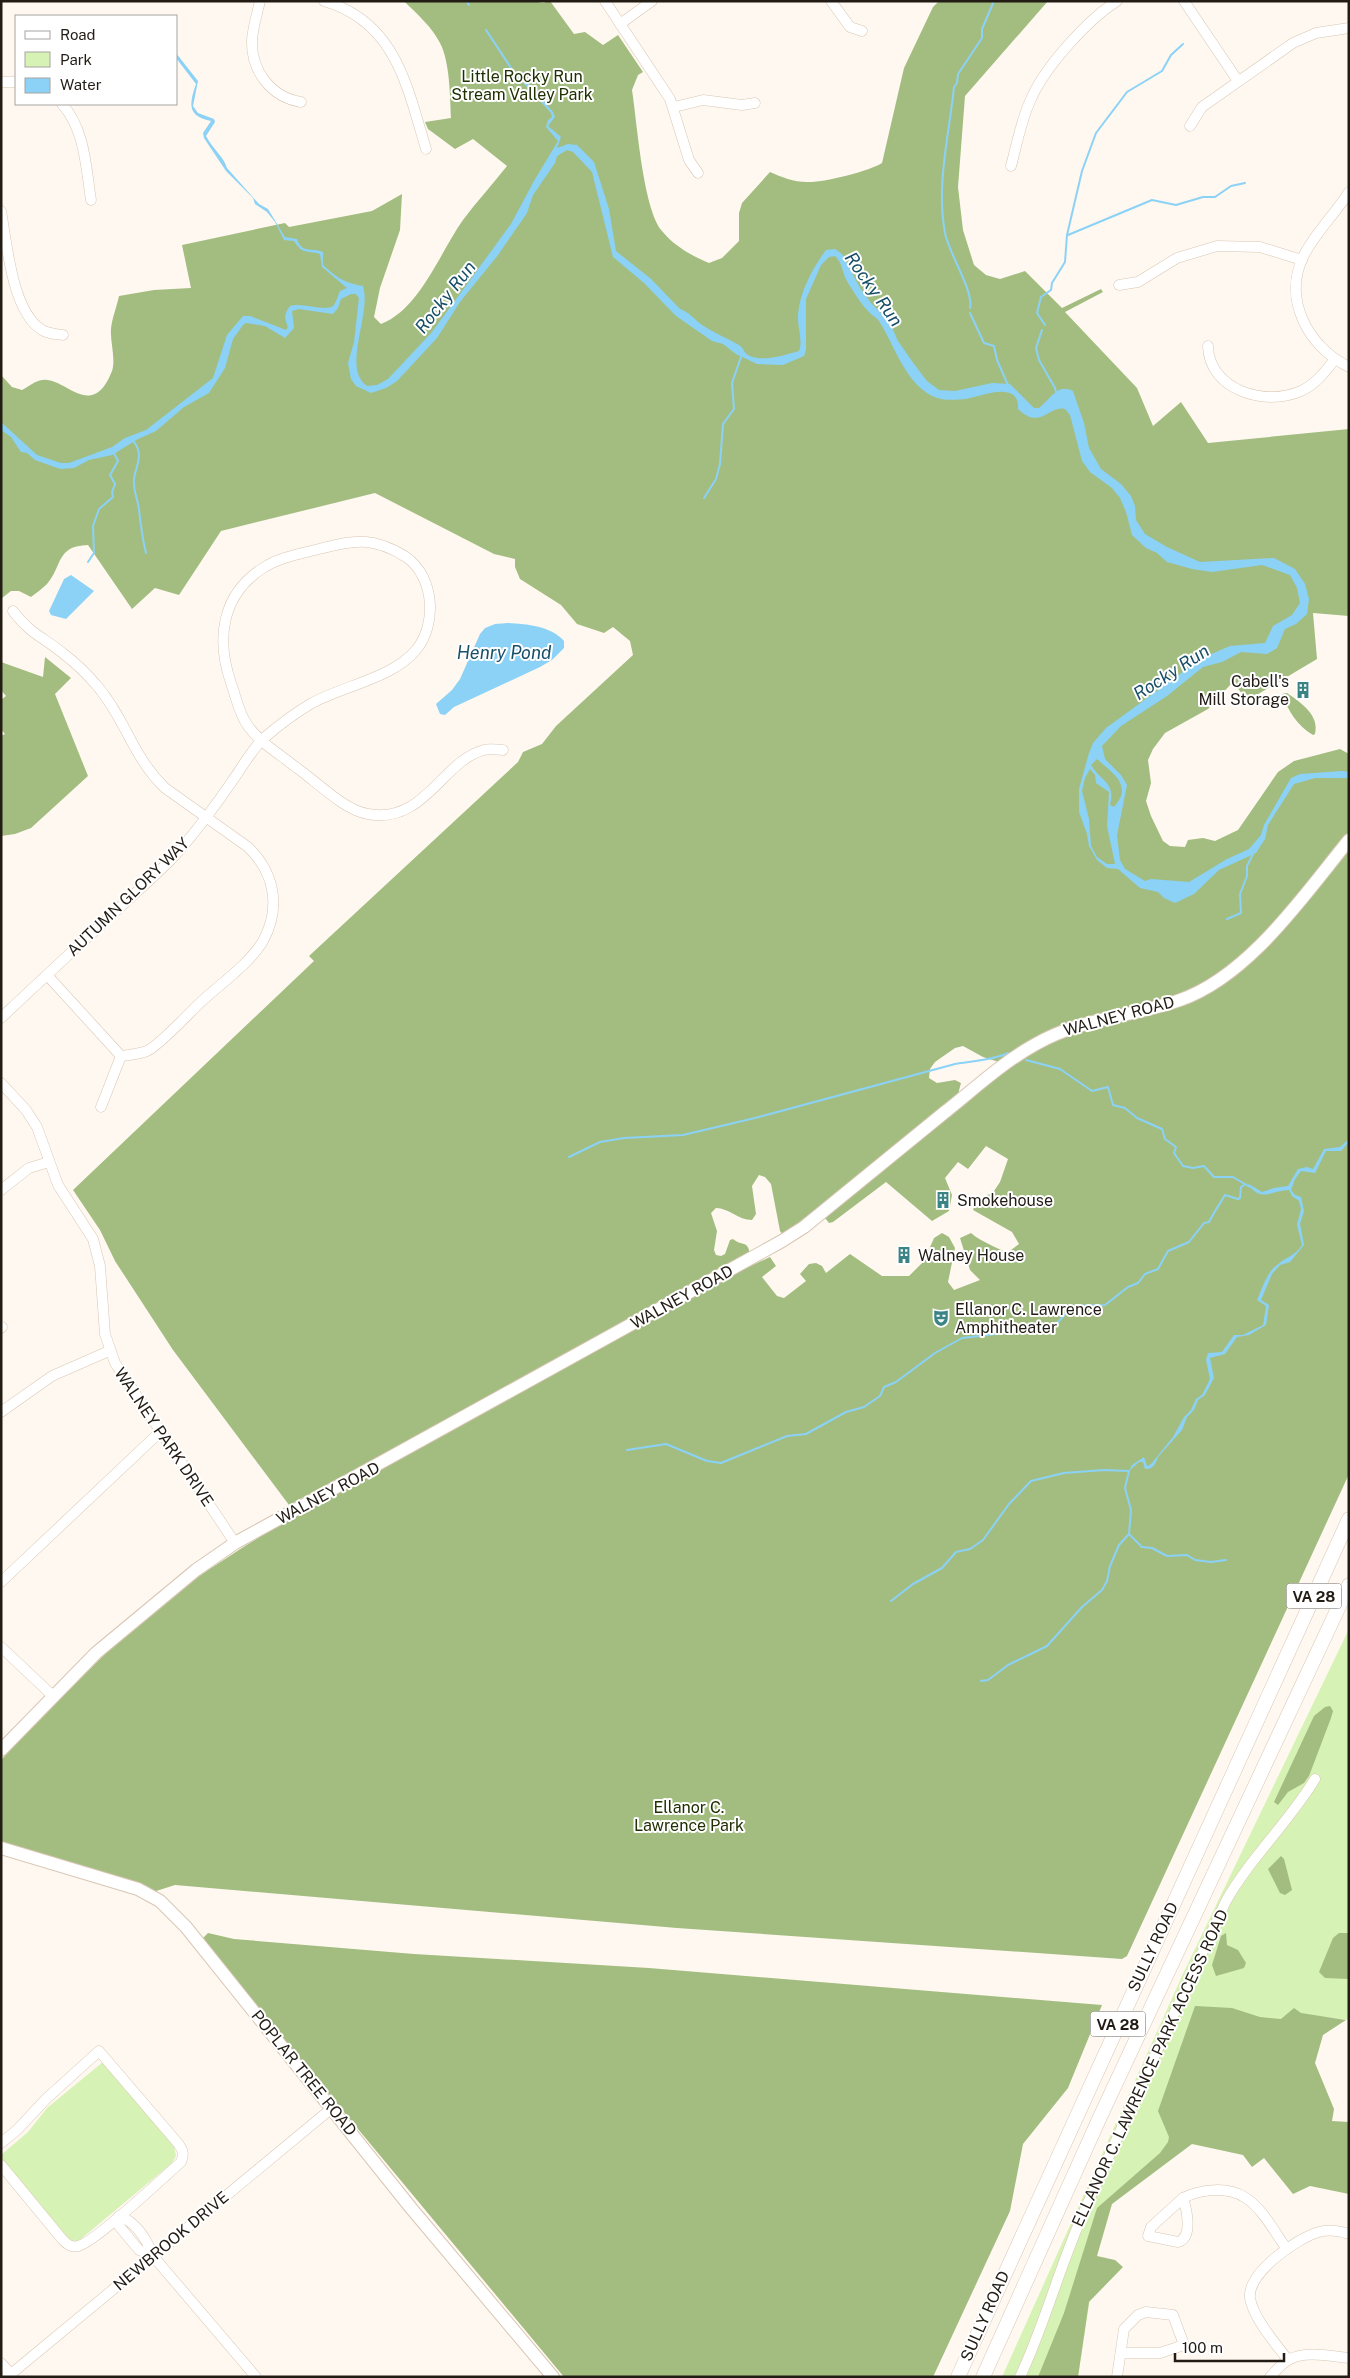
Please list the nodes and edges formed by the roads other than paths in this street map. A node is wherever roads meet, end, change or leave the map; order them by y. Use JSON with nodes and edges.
{"nodes":[{"id":1,"x":260,"y":1,"type":"edge"},
{"id":2,"x":324,"y":1,"type":"edge"},
{"id":3,"x":605,"y":1,"type":"edge"},
{"id":4,"x":652,"y":1,"type":"edge"},
{"id":5,"x":831,"y":1,"type":"edge"},
{"id":6,"x":1116,"y":1,"type":"edge"},
{"id":7,"x":1184,"y":1,"type":"edge"},
{"id":8,"x":620,"y":24,"type":"junction"},
{"id":9,"x":1349,"y":28,"type":"edge"},
{"id":10,"x":862,"y":32,"type":"dead end"},
{"id":11,"x":1238,"y":81,"type":"junction"},
{"id":12,"x":1,"y":82,"type":"edge"},
{"id":13,"x":15,"y":82,"type":"edge"},
{"id":14,"x":301,"y":102,"type":"dead end"},
{"id":15,"x":755,"y":103,"type":"dead end"},
{"id":16,"x":63,"y":105,"type":"edge"},
{"id":17,"x":674,"y":107,"type":"junction"},
{"id":18,"x":1190,"y":126,"type":"dead end"},
{"id":19,"x":426,"y":149,"type":"dead end"},
{"id":20,"x":1011,"y":166,"type":"dead end"},
{"id":21,"x":698,"y":173,"type":"dead end"},
{"id":22,"x":1349,"y":192,"type":"edge"},
{"id":23,"x":91,"y":200,"type":"dead end"},
{"id":24,"x":1,"y":211,"type":"edge"},
{"id":25,"x":1302,"y":260,"type":"junction"},
{"id":26,"x":1119,"y":285,"type":"dead end"},
{"id":27,"x":63,"y":335,"type":"dead end"},
{"id":28,"x":1208,"y":346,"type":"dead end"},
{"id":29,"x":1335,"y":360,"type":"junction"},
{"id":30,"x":1349,"y":367,"type":"edge"},
{"id":31,"x":14,"y":611,"type":"dead end"},
{"id":32,"x":261,"y":741,"type":"junction"},
{"id":33,"x":503,"y":750,"type":"dead end"},
{"id":34,"x":207,"y":817,"type":"junction"},
{"id":35,"x":1349,"y":840,"type":"edge"},
{"id":36,"x":46,"y":975,"type":"junction"},
{"id":37,"x":1,"y":1018,"type":"edge"},
{"id":38,"x":121,"y":1056,"type":"junction"},
{"id":39,"x":1,"y":1084,"type":"edge"},
{"id":40,"x":101,"y":1107,"type":"dead end"},
{"id":41,"x":49,"y":1162,"type":"junction"},
{"id":42,"x":1,"y":1190,"type":"edge"},
{"id":43,"x":109,"y":1351,"type":"junction"},
{"id":44,"x":1,"y":1412,"type":"edge"},
{"id":45,"x":160,"y":1432,"type":"junction"},
{"id":46,"x":1349,"y":1519,"type":"edge"},
{"id":47,"x":235,"y":1543,"type":"junction"},
{"id":48,"x":1,"y":1582,"type":"edge"},
{"id":49,"x":1349,"y":1585,"type":"edge"},
{"id":50,"x":1,"y":1647,"type":"edge"},
{"id":51,"x":53,"y":1696,"type":"junction"},
{"id":52,"x":1,"y":1750,"type":"edge"},
{"id":53,"x":1315,"y":1779,"type":"dead end"},
{"id":54,"x":1,"y":1848,"type":"edge"},
{"id":55,"x":332,"y":2108,"type":"junction"},
{"id":56,"x":1,"y":2143,"type":"edge"},
{"id":57,"x":2,"y":2167,"type":"edge"},
{"id":58,"x":1183,"y":2198,"type":"junction"},
{"id":59,"x":119,"y":2216,"type":"junction"},
{"id":60,"x":1349,"y":2234,"type":"edge"},
{"id":61,"x":1287,"y":2249,"type":"junction"},
{"id":62,"x":153,"y":2256,"type":"junction"},
{"id":63,"x":1121,"y":2353,"type":"junction"},
{"id":64,"x":1349,"y":2358,"type":"edge"},
{"id":65,"x":1288,"y":2360,"type":"junction"},
{"id":66,"x":1,"y":2363,"type":"edge"},
{"id":67,"x":9,"y":2376,"type":"edge"},
{"id":68,"x":256,"y":2377,"type":"edge"},
{"id":69,"x":553,"y":2377,"type":"edge"},
{"id":70,"x":958,"y":2377,"type":"edge"},
{"id":71,"x":983,"y":2377,"type":"edge"},
{"id":72,"x":1020,"y":2377,"type":"edge"},
{"id":73,"x":1117,"y":2377,"type":"edge"},
{"id":74,"x":1270,"y":2377,"type":"edge"}],
"edges":[{"from":1,"to":14,"type":"street"},
{"from":2,"to":19,"type":"street"},
{"from":3,"to":8,"type":"street"},
{"from":4,"to":8,"type":"street"},
{"from":5,"to":10,"type":"street"},
{"from":6,"to":20,"type":"street"},
{"from":7,"to":11,"type":"street"},
{"from":8,"to":17,"type":"street"},
{"from":9,"to":11,"type":"street"},
{"from":11,"to":18,"type":"street"},
{"from":12,"to":13,"type":"street"},
{"from":15,"to":17,"type":"street"},
{"from":16,"to":23,"type":"street"},
{"from":17,"to":21,"type":"street"},
{"from":22,"to":25,"type":"street"},
{"from":24,"to":27,"type":"street"},
{"from":25,"to":26,"type":"street"},
{"from":25,"to":29,"type":"street"},
{"from":28,"to":29,"type":"street"},
{"from":29,"to":30,"type":"street"},
{"from":31,"to":34,"type":"street"},
{"from":32,"to":32,"type":"street","name":"AUTUMN GLORY WAY"},
{"from":32,"to":33,"type":"street"},
{"from":32,"to":34,"type":"street","name":"AUTUMN GLORY WAY"},
{"from":34,"to":36,"type":"street","name":"AUTUMN GLORY WAY"},
{"from":34,"to":38,"type":"street"},
{"from":35,"to":47,"type":"main road","name":"WALNEY ROAD"},
{"from":36,"to":37,"type":"street","name":"AUTUMN GLORY WAY"},
{"from":36,"to":38,"type":"street"},
{"from":38,"to":40,"type":"street"},
{"from":39,"to":41,"type":"street","name":"WALNEY PARK DRIVE"},
{"from":41,"to":42,"type":"street"},
{"from":41,"to":43,"type":"street","name":"WALNEY PARK DRIVE"},
{"from":43,"to":44,"type":"street"},
{"from":43,"to":45,"type":"street","name":"WALNEY PARK DRIVE"},
{"from":45,"to":47,"type":"street","name":"WALNEY PARK DRIVE"},
{"from":45,"to":48,"type":"street"},
{"from":46,"to":70,"type":"highway","name":"SULLY ROAD","number":"VA 28"},
{"from":47,"to":51,"type":"main road","name":"WALNEY ROAD"},
{"from":49,"to":71,"type":"highway","name":"SULLY ROAD","number":"VA 28"},
{"from":50,"to":51,"type":"street"},
{"from":51,"to":52,"type":"main road","name":"WALNEY ROAD"},
{"from":53,"to":72,"type":"street","name":"ELLANOR C. LAWRENCE PARK ACCESS ROAD"},
{"from":54,"to":55,"type":"main road","name":"POPLAR TREE ROAD"},
{"from":55,"to":62,"type":"street","name":"NEWBROOK DRIVE"},
{"from":55,"to":69,"type":"main road","name":"POPLAR TREE ROAD"},
{"from":56,"to":59,"type":"street"},
{"from":57,"to":59,"type":"street"},
{"from":58,"to":58,"type":"street"},
{"from":58,"to":61,"type":"street"},
{"from":59,"to":62,"type":"street"},
{"from":60,"to":61,"type":"street"},
{"from":61,"to":65,"type":"street"},
{"from":62,"to":67,"type":"street","name":"NEWBROOK DRIVE"},
{"from":62,"to":68,"type":"street"},
{"from":63,"to":63,"type":"street"},
{"from":63,"to":73,"type":"street"},
{"from":64,"to":65,"type":"street"},
{"from":65,"to":74,"type":"street"},
{"from":66,"to":67,"type":"street"}]}
